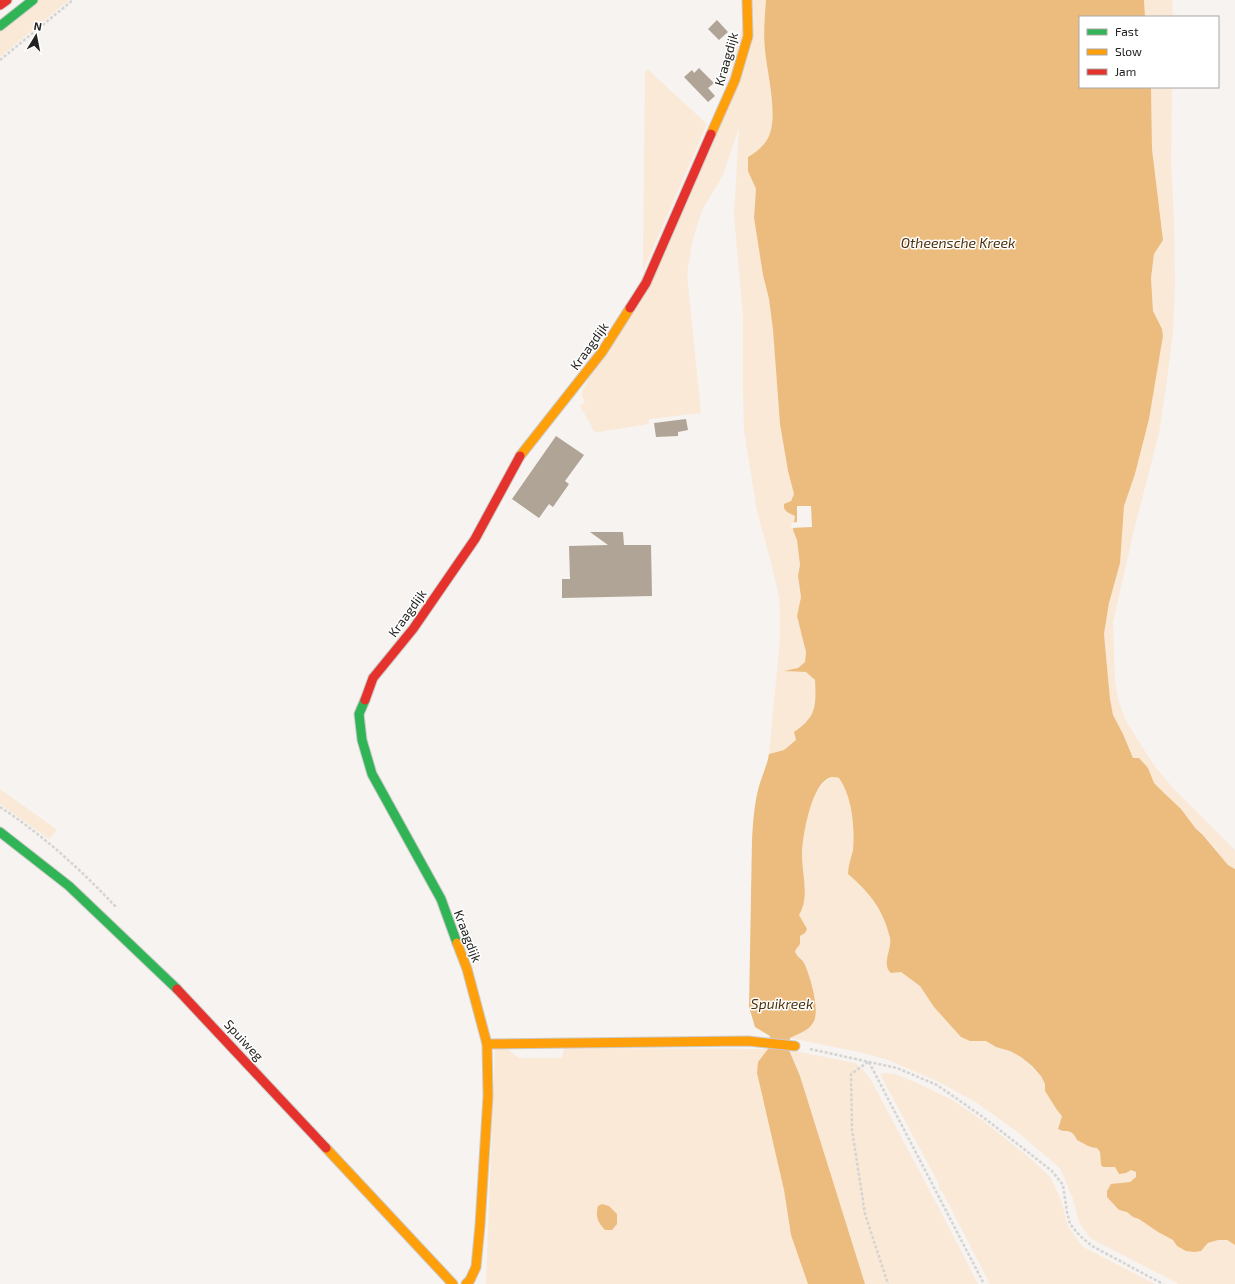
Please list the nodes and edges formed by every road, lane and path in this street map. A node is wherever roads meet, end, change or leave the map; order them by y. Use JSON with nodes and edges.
{"nodes":[{"id":1,"x":7,"y":0,"type":"edge"},
{"id":2,"x":33,"y":0,"type":"edge"},
{"id":3,"x":73,"y":0,"type":"edge"},
{"id":4,"x":747,"y":0,"type":"edge"},
{"id":5,"x":0,"y":5,"type":"edge"},
{"id":6,"x":0,"y":26,"type":"edge"},
{"id":7,"x":0,"y":60,"type":"edge"},
{"id":8,"x":0,"y":832,"type":"edge"},
{"id":9,"x":487,"y":1044,"type":"junction"},
{"id":10,"x":795,"y":1046,"type":"joint"},
{"id":11,"x":869,"y":1062,"type":"junction"},
{"id":12,"x":453,"y":1284,"type":"edge"},
{"id":13,"x":466,"y":1284,"type":"edge"},
{"id":14,"x":888,"y":1284,"type":"edge"},
{"id":15,"x":984,"y":1284,"type":"edge"},
{"id":16,"x":1163,"y":1284,"type":"edge"}],
"edges":[{"from":1,"to":5,"type":"street"},
{"from":2,"to":6,"type":"street"},
{"from":3,"to":7,"type":"path"},
{"from":4,"to":9,"type":"street","name":"Kraagdijk"},
{"from":8,"to":12,"type":"street","name":"Spuiweg"},
{"from":9,"to":10,"type":"street"},
{"from":9,"to":13,"type":"street","name":"Kraagdijk"},
{"from":10,"to":11,"type":"path"},
{"from":11,"to":14,"type":"path"},
{"from":11,"to":15,"type":"path"},
{"from":11,"to":16,"type":"path"}]}
